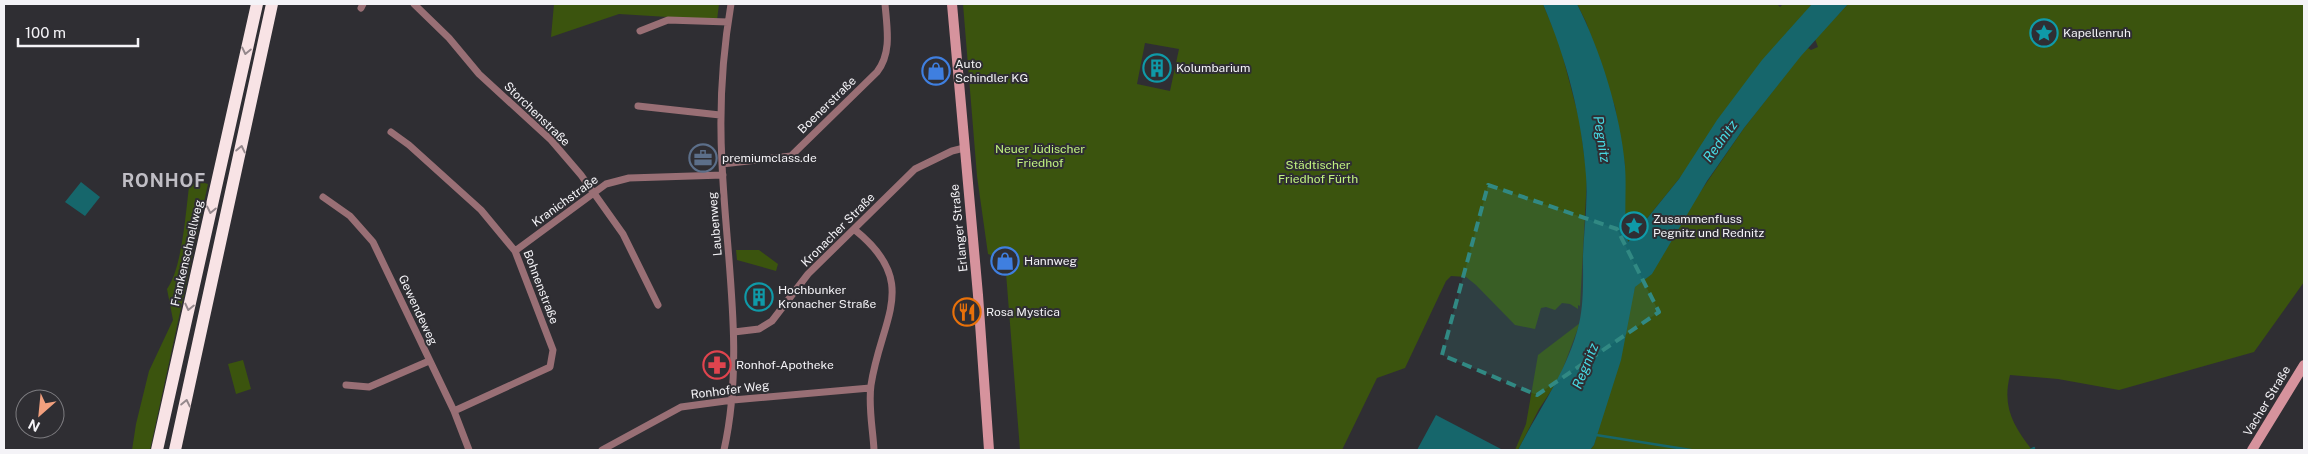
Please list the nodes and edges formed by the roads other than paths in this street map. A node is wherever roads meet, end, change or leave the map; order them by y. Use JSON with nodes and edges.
{"nodes":[{"id":1,"x":257,"y":4,"type":"edge"},
{"id":2,"x":272,"y":4,"type":"edge"},
{"id":3,"x":414,"y":4,"type":"edge"},
{"id":4,"x":730,"y":4,"type":"edge"},
{"id":5,"x":885,"y":4,"type":"edge"},
{"id":6,"x":952,"y":4,"type":"edge"},
{"id":7,"x":728,"y":22,"type":"junction"},
{"id":8,"x":640,"y":30,"type":"dead end"},
{"id":9,"x":638,"y":106,"type":"dead end"},
{"id":10,"x":720,"y":115,"type":"junction"},
{"id":11,"x":391,"y":132,"type":"dead end"},
{"id":12,"x":964,"y":148,"type":"junction"},
{"id":13,"x":722,"y":164,"type":"junction"},
{"id":14,"x":723,"y":175,"type":"junction"},
{"id":15,"x":593,"y":193,"type":"junction"},
{"id":16,"x":324,"y":196,"type":"dead end"},
{"id":17,"x":855,"y":230,"type":"junction"},
{"id":18,"x":515,"y":251,"type":"junction"},
{"id":19,"x":658,"y":305,"type":"dead end"},
{"id":20,"x":734,"y":332,"type":"junction"},
{"id":21,"x":429,"y":361,"type":"junction"},
{"id":22,"x":2304,"y":365,"type":"edge"},
{"id":23,"x":346,"y":385,"type":"dead end"},
{"id":24,"x":870,"y":388,"type":"junction"},
{"id":25,"x":733,"y":400,"type":"junction"},
{"id":26,"x":454,"y":411,"type":"junction"},
{"id":27,"x":2254,"y":449,"type":"edge"},
{"id":28,"x":157,"y":450,"type":"edge"},
{"id":29,"x":176,"y":450,"type":"edge"},
{"id":30,"x":469,"y":450,"type":"edge"},
{"id":31,"x":602,"y":450,"type":"edge"},
{"id":32,"x":724,"y":450,"type":"edge"},
{"id":33,"x":874,"y":450,"type":"edge"},
{"id":34,"x":989,"y":450,"type":"edge"}],
"edges":[{"from":1,"to":28,"type":"highway","name":"Frankenschnellweg","one_way":true},
{"from":29,"to":2,"type":"highway","one_way":true},
{"from":3,"to":15,"type":"street","name":"Storchenstraße"},
{"from":4,"to":7,"type":"street","name":"Laubenweg"},
{"from":5,"to":13,"type":"street","name":"Boenerstraße"},
{"from":6,"to":12,"type":"main road","name":"Erlanger Straße"},
{"from":7,"to":8,"type":"street"},
{"from":7,"to":10,"type":"street","name":"Laubenweg"},
{"from":9,"to":10,"type":"street"},
{"from":10,"to":13,"type":"street","name":"Laubenweg"},
{"from":11,"to":18,"type":"street","name":"Bohnenstraße"},
{"from":12,"to":17,"type":"street","name":"Kronacher Straße"},
{"from":12,"to":34,"type":"main road","name":"Erlanger Straße"},
{"from":13,"to":14,"type":"street","name":"Laubenweg"},
{"from":14,"to":15,"type":"street","name":"Kranichstraße"},
{"from":14,"to":20,"type":"street","name":"Laubenweg"},
{"from":15,"to":18,"type":"street","name":"Kranichstraße"},
{"from":15,"to":19,"type":"street","name":"Storchenstraße"},
{"from":16,"to":21,"type":"street","name":"Gewendeweg"},
{"from":17,"to":20,"type":"street","name":"Kronacher Straße"},
{"from":17,"to":24,"type":"street"},
{"from":18,"to":26,"type":"street","name":"Bohnenstraße"},
{"from":20,"to":25,"type":"street"},
{"from":21,"to":23,"type":"street"},
{"from":21,"to":26,"type":"street","name":"Gewendeweg"},
{"from":22,"to":27,"type":"main road","name":"Vacher Straße"},
{"from":24,"to":25,"type":"street","name":"Ronhofer Weg"},
{"from":24,"to":33,"type":"street"},
{"from":25,"to":31,"type":"street","name":"Ronhofer Weg"},
{"from":25,"to":32,"type":"street"},
{"from":26,"to":30,"type":"street","name":"Gewendeweg"}]}
